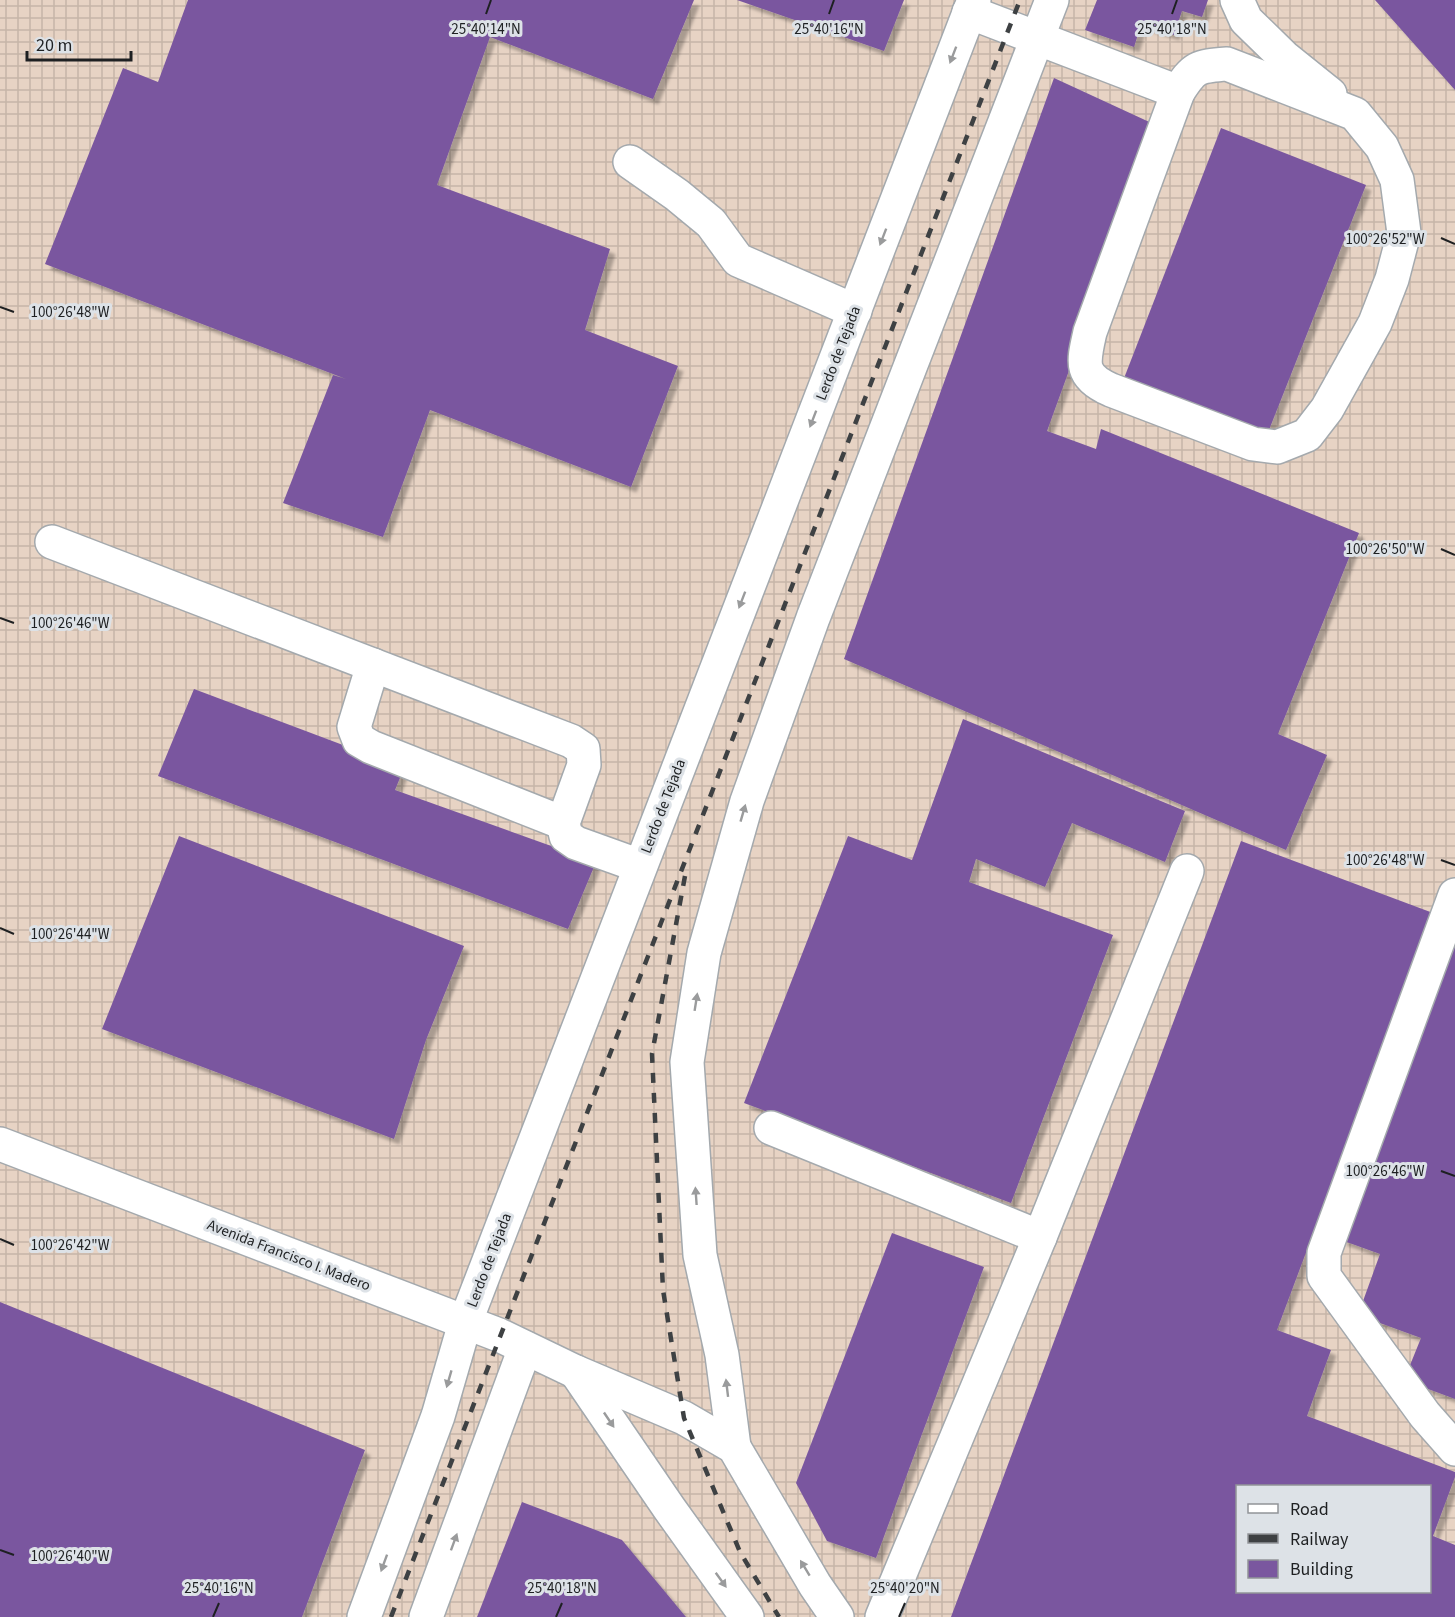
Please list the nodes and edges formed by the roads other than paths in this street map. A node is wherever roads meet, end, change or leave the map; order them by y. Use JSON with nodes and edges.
{"nodes":[{"id":1,"x":1052,"y":0,"type":"edge"},
{"id":2,"x":971,"y":6,"type":"edge"},
{"id":3,"x":1241,"y":10,"type":"edge"},
{"id":4,"x":1036,"y":39,"type":"junction"},
{"id":5,"x":1227,"y":64,"type":"junction"},
{"id":6,"x":1178,"y":92,"type":"junction"},
{"id":7,"x":1355,"y":114,"type":"junction"},
{"id":8,"x":630,"y":162,"type":"dead end"},
{"id":9,"x":855,"y":311,"type":"junction"},
{"id":10,"x":52,"y":543,"type":"dead end"},
{"id":11,"x":373,"y":665,"type":"junction"},
{"id":12,"x":563,"y":823,"type":"junction"},
{"id":13,"x":640,"y":866,"type":"junction"},
{"id":14,"x":1187,"y":871,"type":"dead end"},
{"id":15,"x":1455,"y":895,"type":"edge"},
{"id":16,"x":771,"y":1128,"type":"dead end"},
{"id":17,"x":0,"y":1144,"type":"edge"},
{"id":18,"x":1040,"y":1237,"type":"junction"},
{"id":19,"x":465,"y":1323,"type":"junction"},
{"id":20,"x":525,"y":1348,"type":"junction"},
{"id":21,"x":576,"y":1372,"type":"junction"},
{"id":22,"x":734,"y":1447,"type":"junction"},
{"id":23,"x":1455,"y":1449,"type":"edge"},
{"id":24,"x":364,"y":1617,"type":"edge"},
{"id":25,"x":426,"y":1617,"type":"edge"},
{"id":26,"x":747,"y":1617,"type":"edge"},
{"id":27,"x":837,"y":1617,"type":"edge"},
{"id":28,"x":882,"y":1617,"type":"edge"}],
"edges":[{"from":1,"to":4,"type":"street"},
{"from":2,"to":4,"type":"street"},
{"from":2,"to":9,"type":"street","name":"Lerdo de Tejada","one_way":true},
{"from":3,"to":5,"type":"street"},
{"from":3,"to":7,"type":"street"},
{"from":4,"to":6,"type":"street"},
{"from":22,"to":4,"type":"street","one_way":true},
{"from":5,"to":6,"type":"street"},
{"from":5,"to":7,"type":"street"},
{"from":6,"to":7,"type":"street"},
{"from":8,"to":9,"type":"street"},
{"from":9,"to":13,"type":"street","name":"Lerdo de Tejada","one_way":true},
{"from":10,"to":11,"type":"street"},
{"from":11,"to":12,"type":"street"},
{"from":11,"to":12,"type":"street"},
{"from":12,"to":13,"type":"street"},
{"from":13,"to":19,"type":"street","name":"Lerdo de Tejada"},
{"from":14,"to":18,"type":"street"},
{"from":15,"to":23,"type":"street"},
{"from":16,"to":18,"type":"street"},
{"from":17,"to":19,"type":"street","name":"Avenida Francisco I. Madero"},
{"from":18,"to":28,"type":"street"},
{"from":19,"to":20,"type":"street","name":"Avenida Francisco I. Madero"},
{"from":19,"to":24,"type":"street","name":"Lerdo de Tejada","one_way":true},
{"from":20,"to":21,"type":"street","name":"Avenida Francisco I. Madero"},
{"from":25,"to":20,"type":"street","one_way":true},
{"from":21,"to":22,"type":"street","name":"Avenida Francisco I. Madero"},
{"from":21,"to":26,"type":"street","one_way":true},
{"from":27,"to":22,"type":"street","name":"Avenida Francisco I. Madero","one_way":true}]}
